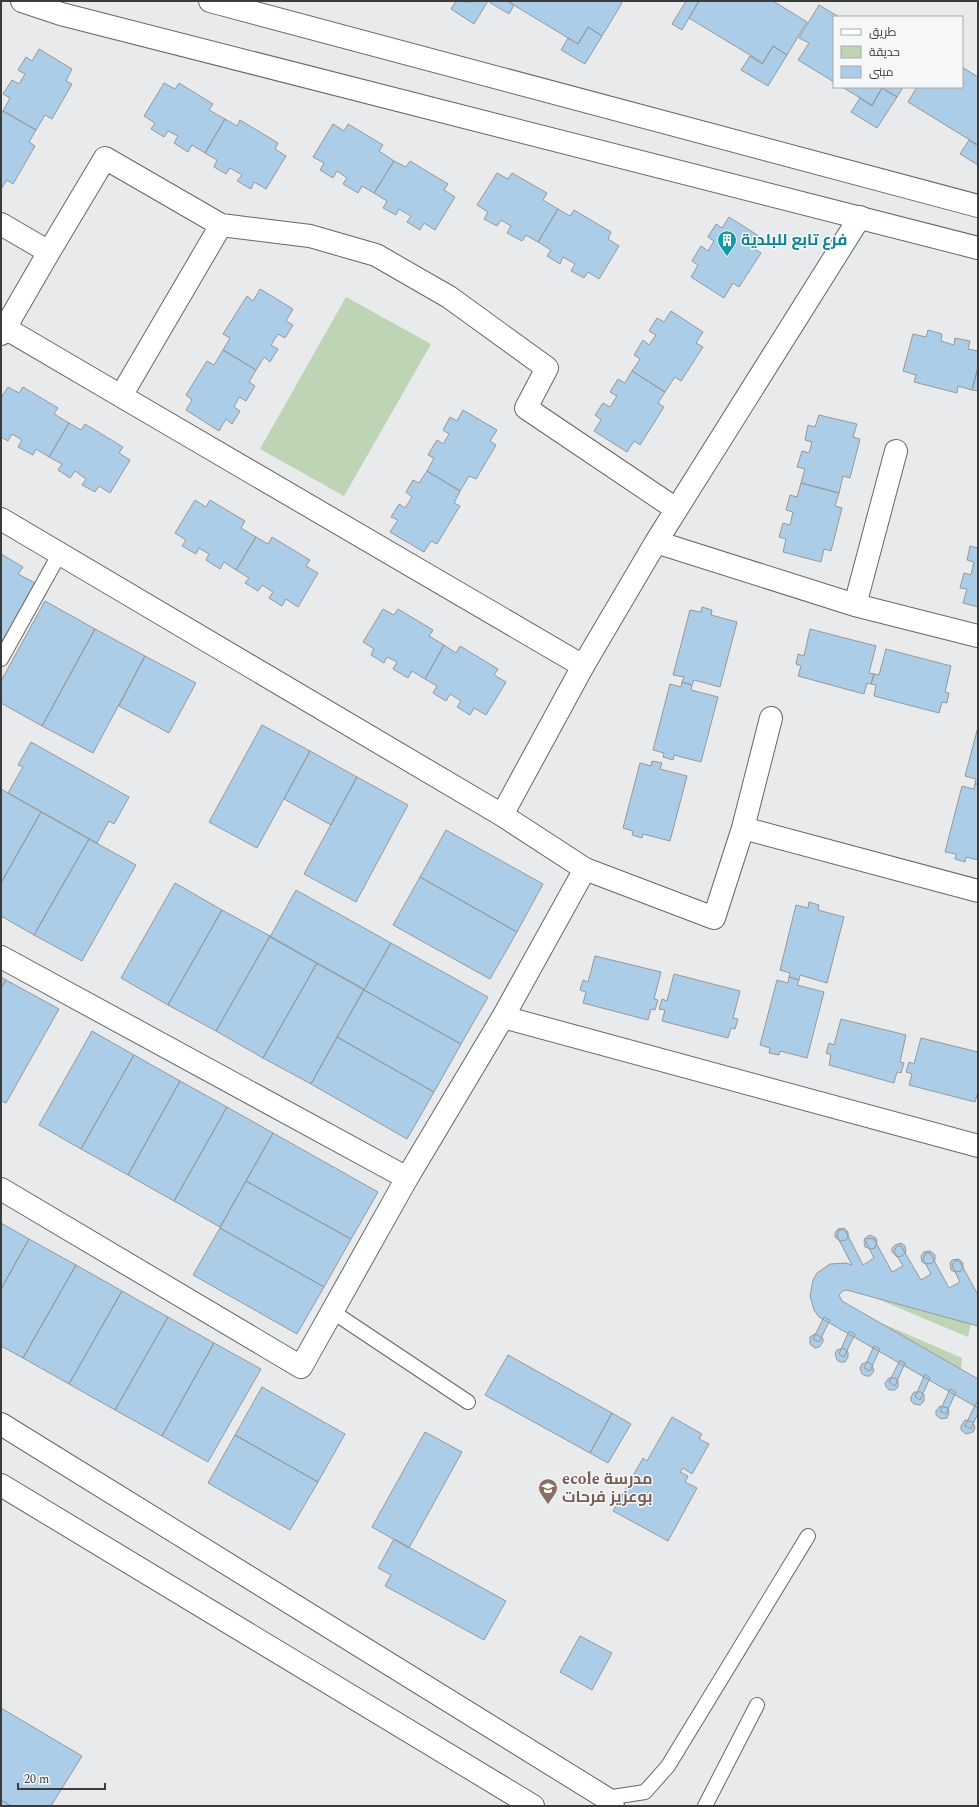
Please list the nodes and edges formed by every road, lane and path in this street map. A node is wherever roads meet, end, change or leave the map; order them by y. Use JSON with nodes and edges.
{"nodes":[{"id":1,"x":22,"y":1,"type":"edge"},
{"id":2,"x":210,"y":1,"type":"edge"},
{"id":3,"x":978,"y":206,"type":"edge"},
{"id":4,"x":860,"y":217,"type":"junction"},
{"id":5,"x":1,"y":224,"type":"edge"},
{"id":6,"x":221,"y":225,"type":"junction"},
{"id":7,"x":978,"y":248,"type":"edge"},
{"id":8,"x":49,"y":252,"type":"junction"},
{"id":9,"x":3,"y":331,"type":"edge"},
{"id":10,"x":121,"y":396,"type":"junction"},
{"id":11,"x":896,"y":451,"type":"dead end"},
{"id":12,"x":676,"y":509,"type":"junction"},
{"id":13,"x":1,"y":519,"type":"edge"},
{"id":14,"x":656,"y":542,"type":"junction"},
{"id":15,"x":60,"y":553,"type":"junction"},
{"id":16,"x":855,"y":605,"type":"junction"},
{"id":17,"x":978,"y":636,"type":"edge"},
{"id":18,"x":1,"y":659,"type":"edge"},
{"id":19,"x":583,"y":666,"type":"junction"},
{"id":20,"x":771,"y":718,"type":"dead end"},
{"id":21,"x":502,"y":815,"type":"junction"},
{"id":22,"x":743,"y":828,"type":"junction"},
{"id":23,"x":585,"y":869,"type":"junction"},
{"id":24,"x":978,"y":891,"type":"edge"},
{"id":25,"x":1,"y":956,"type":"edge"},
{"id":26,"x":503,"y":1018,"type":"junction"},
{"id":27,"x":978,"y":1146,"type":"edge"},
{"id":28,"x":407,"y":1178,"type":"junction"},
{"id":29,"x":1,"y":1189,"type":"edge"},
{"id":30,"x":333,"y":1312,"type":"junction"},
{"id":31,"x":468,"y":1402,"type":"dead end"},
{"id":32,"x":1,"y":1424,"type":"edge"},
{"id":33,"x":1,"y":1486,"type":"edge"},
{"id":34,"x":808,"y":1536,"type":"dead end"},
{"id":35,"x":757,"y":1705,"type":"dead end"},
{"id":36,"x":610,"y":1802,"type":"edge"},
{"id":37,"x":533,"y":1806,"type":"edge"},
{"id":38,"x":705,"y":1806,"type":"edge"}],
"edges":[{"from":1,"to":4,"type":"street"},
{"from":2,"to":3,"type":"street"},
{"from":4,"to":7,"type":"street"},
{"from":4,"to":12,"type":"street"},
{"from":5,"to":8,"type":"street"},
{"from":6,"to":8,"type":"street"},
{"from":6,"to":10,"type":"street"},
{"from":6,"to":12,"type":"street"},
{"from":8,"to":9,"type":"street"},
{"from":9,"to":10,"type":"street"},
{"from":10,"to":19,"type":"street"},
{"from":11,"to":16,"type":"street"},
{"from":12,"to":14,"type":"street"},
{"from":13,"to":15,"type":"street"},
{"from":14,"to":16,"type":"street"},
{"from":14,"to":19,"type":"street"},
{"from":15,"to":18,"type":"lane"},
{"from":15,"to":21,"type":"street"},
{"from":16,"to":17,"type":"street"},
{"from":19,"to":21,"type":"street"},
{"from":20,"to":22,"type":"street"},
{"from":21,"to":23,"type":"street"},
{"from":22,"to":23,"type":"street"},
{"from":22,"to":24,"type":"street"},
{"from":23,"to":26,"type":"street"},
{"from":25,"to":28,"type":"street"},
{"from":26,"to":27,"type":"street"},
{"from":26,"to":28,"type":"street"},
{"from":28,"to":30,"type":"street"},
{"from":29,"to":30,"type":"street"},
{"from":30,"to":31,"type":"lane"},
{"from":32,"to":36,"type":"street"},
{"from":33,"to":37,"type":"street"},
{"from":34,"to":36,"type":"lane"},
{"from":35,"to":38,"type":"lane"}]}
